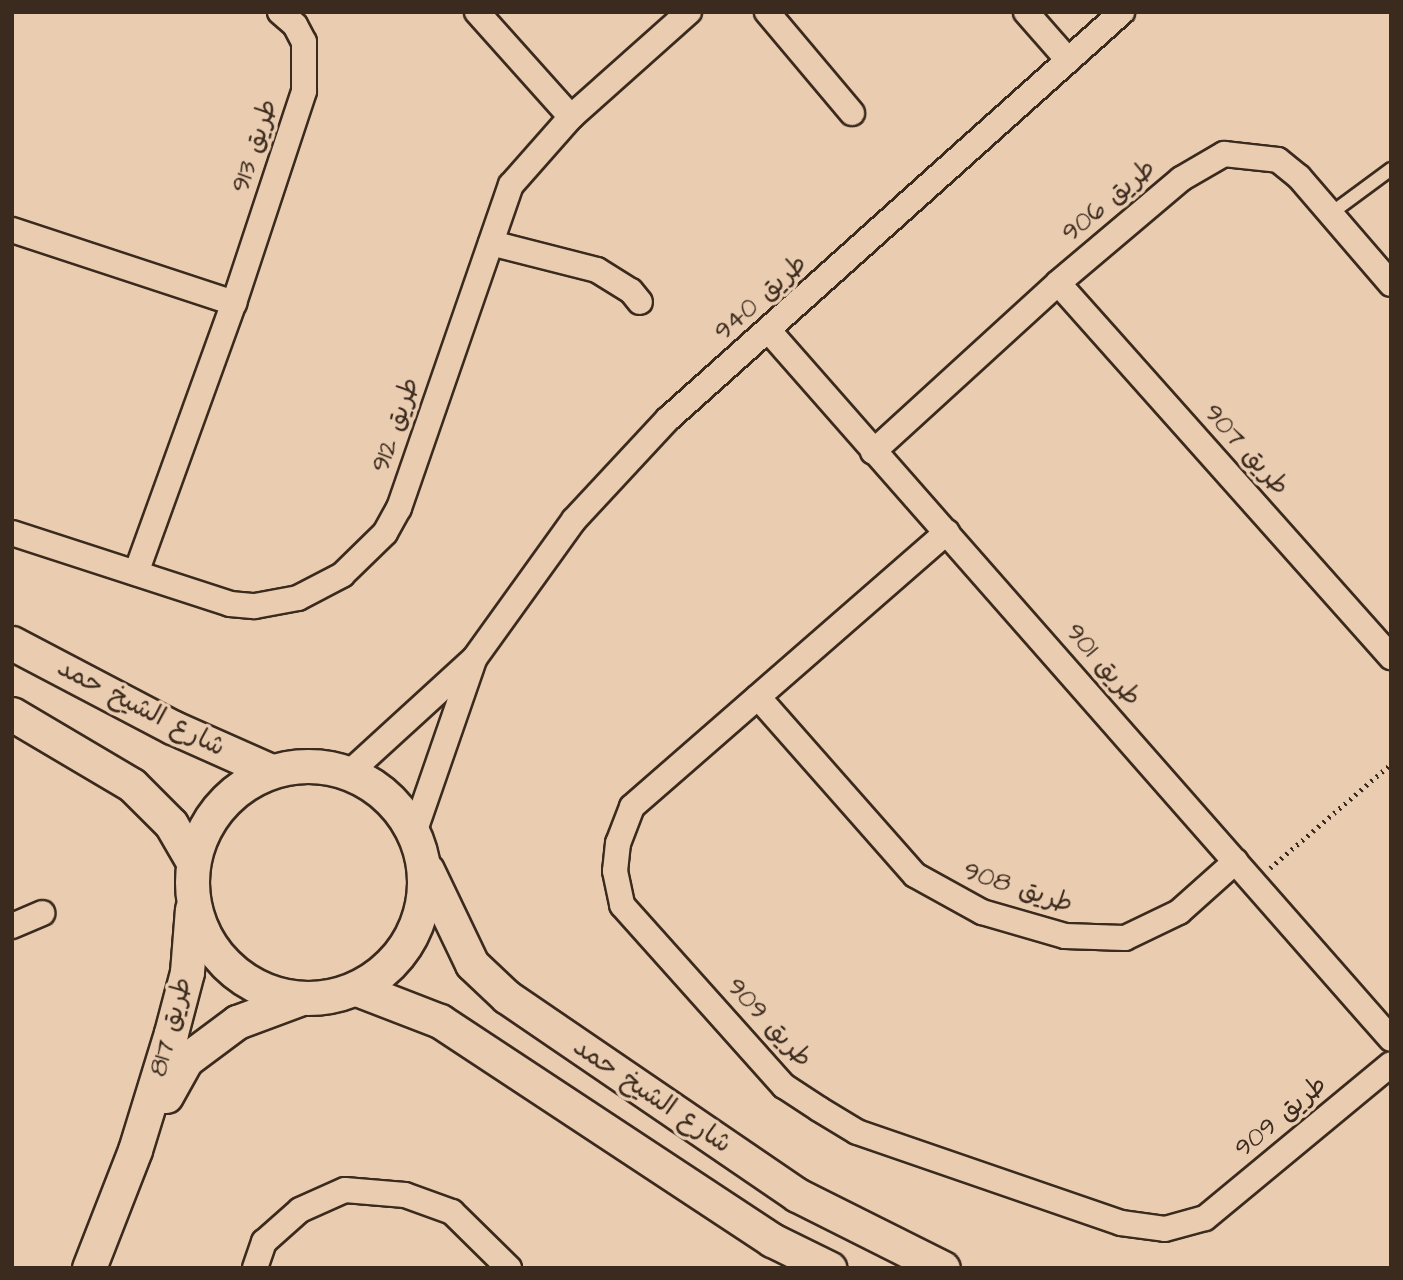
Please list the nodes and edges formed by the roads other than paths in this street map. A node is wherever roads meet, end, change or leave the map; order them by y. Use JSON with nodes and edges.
{"nodes":[{"id":1,"x":279,"y":12,"type":"edge"},
{"id":2,"x":477,"y":12,"type":"edge"},
{"id":3,"x":689,"y":12,"type":"edge"},
{"id":4,"x":767,"y":12,"type":"edge"},
{"id":5,"x":1026,"y":12,"type":"edge"},
{"id":6,"x":1122,"y":12,"type":"edge"},
{"id":7,"x":1068,"y":60,"type":"junction"},
{"id":8,"x":852,"y":113,"type":"dead end"},
{"id":9,"x":571,"y":117,"type":"junction"},
{"id":10,"x":1391,"y":169,"type":"edge"},
{"id":11,"x":1330,"y":214,"type":"junction"},
{"id":12,"x":12,"y":230,"type":"edge"},
{"id":13,"x":491,"y":243,"type":"junction"},
{"id":14,"x":1058,"y":283,"type":"junction"},
{"id":15,"x":1391,"y":284,"type":"edge"},
{"id":16,"x":640,"y":302,"type":"dead end"},
{"id":17,"x":234,"y":303,"type":"junction"},
{"id":18,"x":769,"y":331,"type":"junction"},
{"id":19,"x":873,"y":452,"type":"junction"},
{"id":20,"x":947,"y":532,"type":"junction"},
{"id":21,"x":12,"y":533,"type":"edge"},
{"id":22,"x":136,"y":573,"type":"junction"},
{"id":23,"x":12,"y":643,"type":"edge"},
{"id":24,"x":1391,"y":657,"type":"edge"},
{"id":25,"x":474,"y":659,"type":"junction"},
{"id":26,"x":758,"y":697,"type":"junction"},
{"id":27,"x":12,"y":714,"type":"edge"},
{"id":28,"x":271,"y":772,"type":"junction"},
{"id":29,"x":349,"y":773,"type":"junction"},
{"id":30,"x":418,"y":847,"type":"junction"},
{"id":31,"x":1236,"y":861,"type":"junction"},
{"id":32,"x":193,"y":862,"type":"junction"},
{"id":33,"x":193,"y":902,"type":"junction"},
{"id":34,"x":42,"y":913,"type":"dead end"},
{"id":35,"x":12,"y":926,"type":"edge"},
{"id":36,"x":357,"y":989,"type":"junction"},
{"id":37,"x":299,"y":999,"type":"junction"},
{"id":38,"x":1391,"y":1039,"type":"edge"},
{"id":39,"x":1391,"y":1065,"type":"edge"},
{"id":40,"x":135,"y":1150,"type":"junction"},
{"id":41,"x":89,"y":1268,"type":"edge"},
{"id":42,"x":255,"y":1268,"type":"edge"},
{"id":43,"x":509,"y":1268,"type":"edge"},
{"id":44,"x":829,"y":1268,"type":"edge"},
{"id":45,"x":943,"y":1268,"type":"edge"}],
"edges":[{"from":1,"to":17,"type":"street","name":"طريق 913"},
{"from":2,"to":9,"type":"street"},
{"from":3,"to":9,"type":"street","name":"طريق 912"},
{"from":4,"to":8,"type":"street"},
{"from":5,"to":7,"type":"street"},
{"from":6,"to":7,"type":"street","name":"طريق 940"},
{"from":7,"to":18,"type":"street","name":"طريق 940"},
{"from":9,"to":13,"type":"street","name":"طريق 912"},
{"from":10,"to":11,"type":"lane"},
{"from":11,"to":14,"type":"street","name":"طريق 906"},
{"from":11,"to":15,"type":"street","name":"طريق 906"},
{"from":12,"to":17,"type":"street"},
{"from":13,"to":16,"type":"street"},
{"from":13,"to":22,"type":"street","name":"طريق 912"},
{"from":14,"to":19,"type":"street","name":"طريق 906"},
{"from":14,"to":24,"type":"street","name":"طريق 907"},
{"from":17,"to":22,"type":"street","name":"طريق 913"},
{"from":18,"to":19,"type":"street","name":"طريق 901"},
{"from":18,"to":25,"type":"street","name":"طريق 940"},
{"from":19,"to":20,"type":"street","name":"طريق 901"},
{"from":20,"to":26,"type":"street","name":"طريق 909"},
{"from":20,"to":31,"type":"street","name":"طريق 901"},
{"from":21,"to":22,"type":"street","name":"طريق 912"},
{"from":23,"to":28,"type":"street","name":"شارع الشيخ حمد"},
{"from":25,"to":29,"type":"street","name":"طريق 940"},
{"from":25,"to":30,"type":"street","name":"طريق 940"},
{"from":26,"to":31,"type":"street","name":"طريق 908"},
{"from":26,"to":39,"type":"street","name":"طريق 909"},
{"from":27,"to":32,"type":"street"},
{"from":28,"to":29,"type":"street"},
{"from":28,"to":32,"type":"street"},
{"from":29,"to":30,"type":"street"},
{"from":30,"to":36,"type":"street"},
{"from":30,"to":45,"type":"street","name":"شارع الشيخ حمد"},
{"from":31,"to":38,"type":"street","name":"طريق 901"},
{"from":32,"to":33,"type":"street"},
{"from":33,"to":37,"type":"street"},
{"from":33,"to":40,"type":"street","name":"طريق 817"},
{"from":34,"to":35,"type":"street"},
{"from":36,"to":37,"type":"street"},
{"from":36,"to":44,"type":"street","name":"شارع الشيخ حمد"},
{"from":37,"to":40,"type":"street","name":"طريق 817"},
{"from":40,"to":41,"type":"street","name":"طريق 817"},
{"from":42,"to":43,"type":"street"}]}
